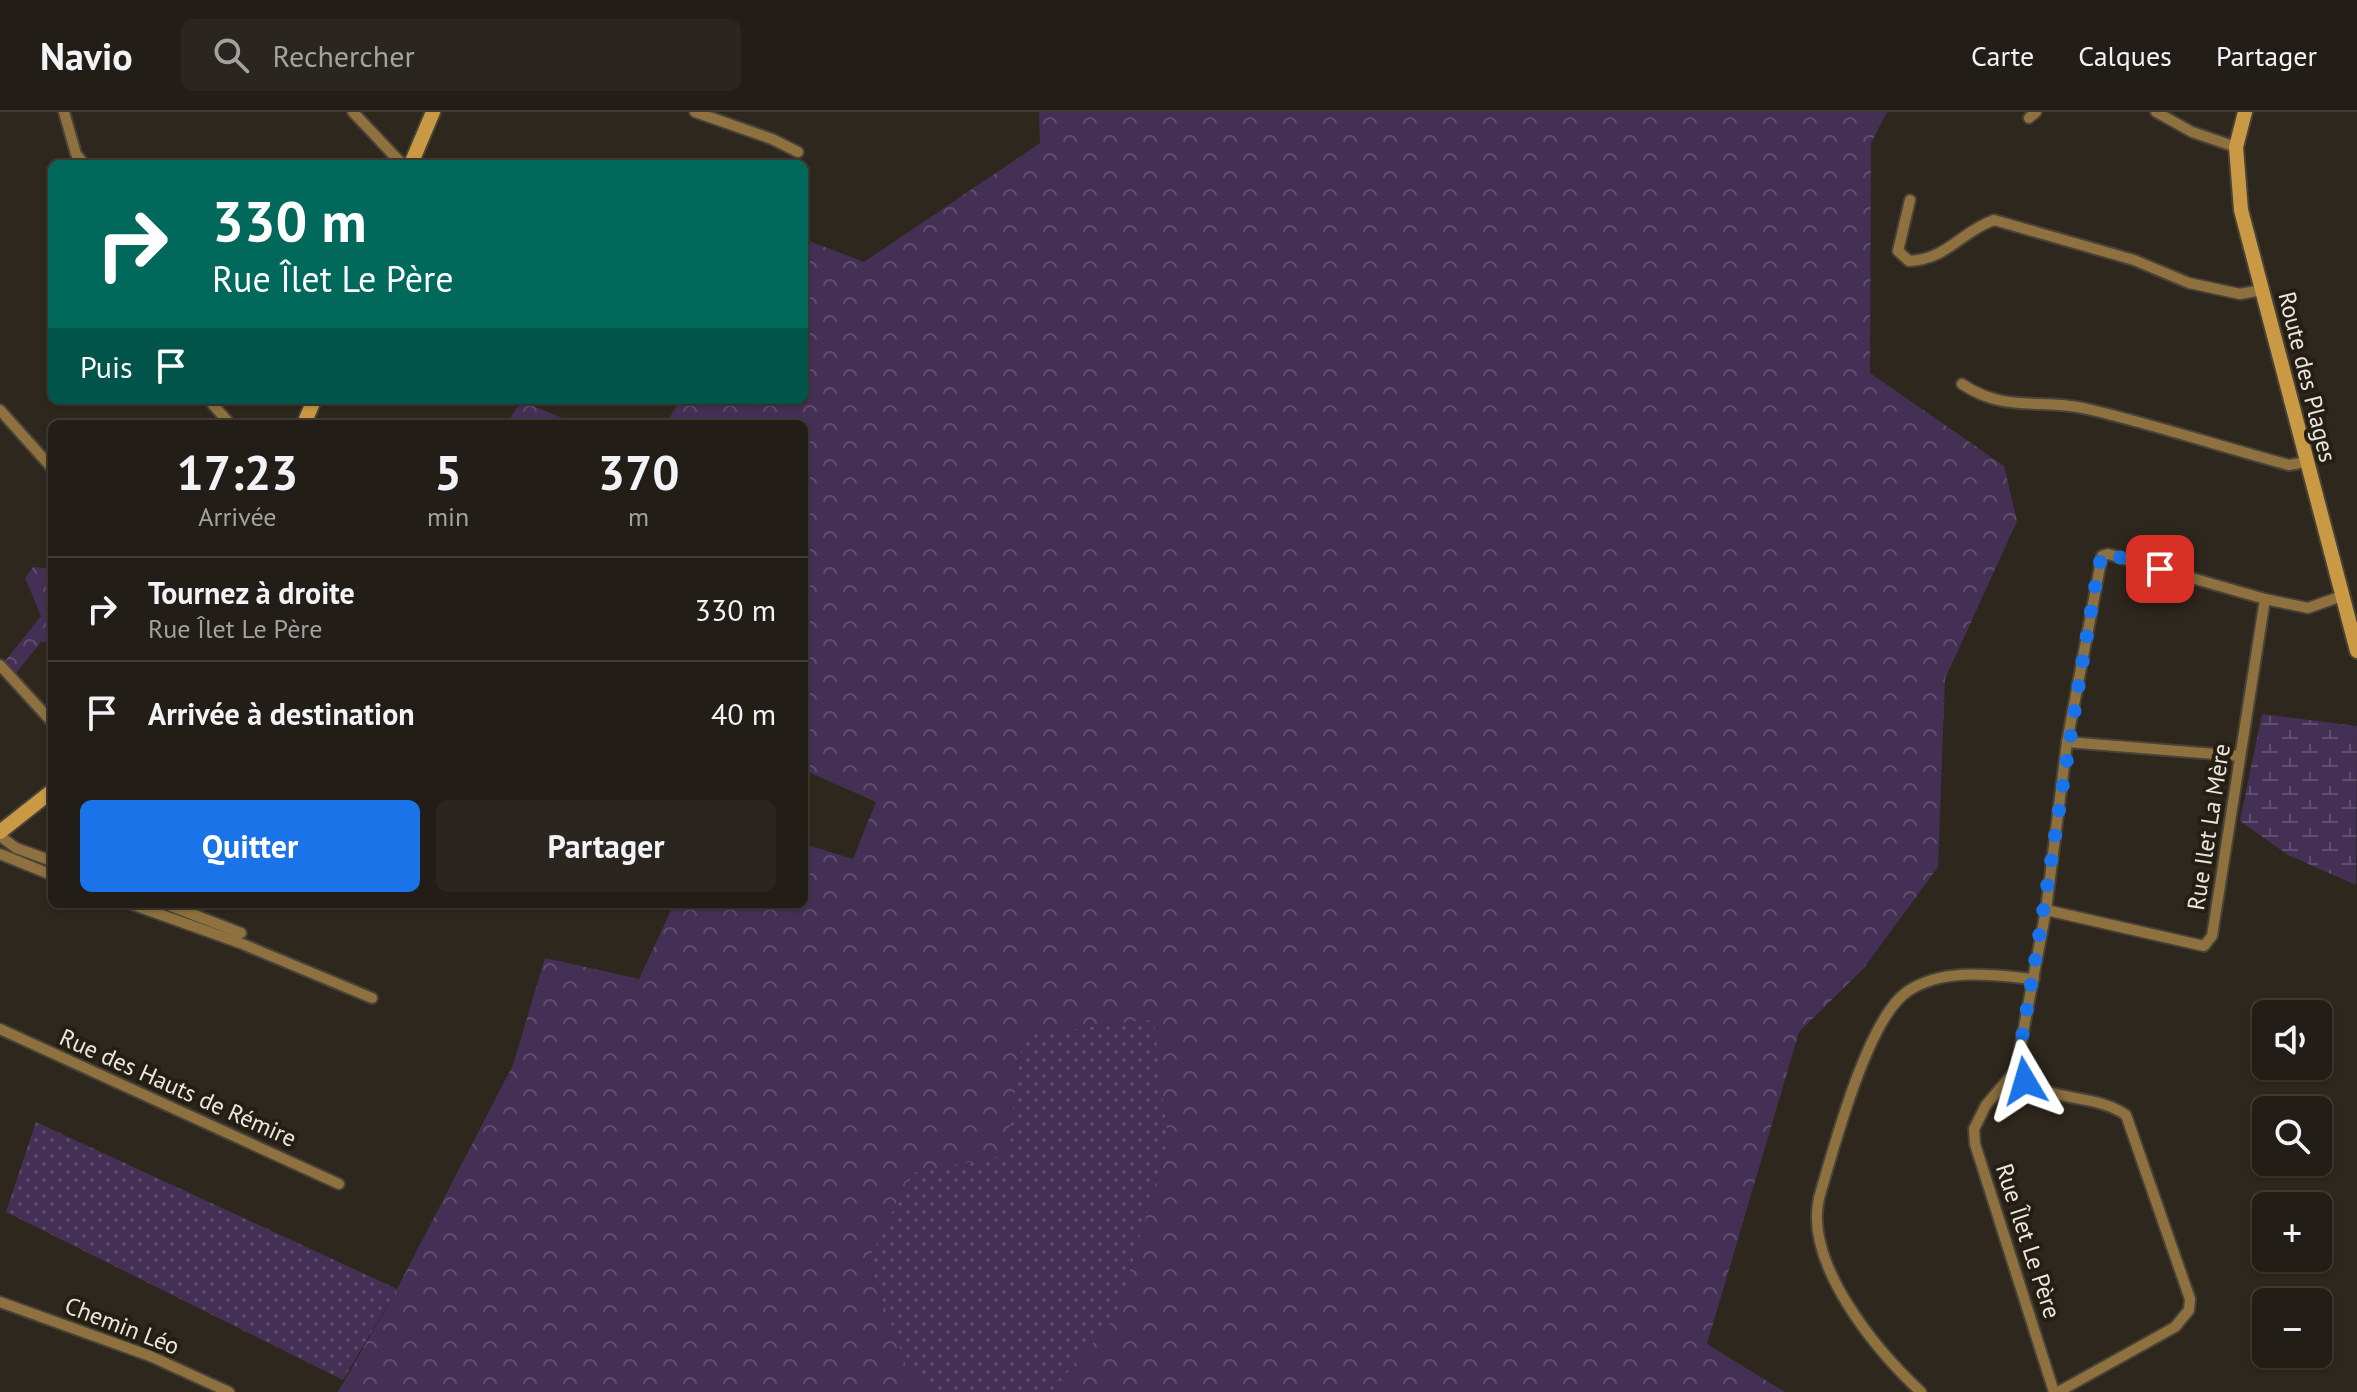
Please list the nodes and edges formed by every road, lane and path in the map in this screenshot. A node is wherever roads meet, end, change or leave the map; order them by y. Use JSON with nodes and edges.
{"nodes":[{"id":1,"x":64,"y":112,"type":"edge"},
{"id":2,"x":353,"y":112,"type":"edge"},
{"id":3,"x":433,"y":112,"type":"edge"},
{"id":4,"x":695,"y":112,"type":"edge"},
{"id":5,"x":2156,"y":112,"type":"edge"},
{"id":6,"x":2245,"y":112,"type":"edge"},
{"id":7,"x":2236,"y":147,"type":"junction"},
{"id":8,"x":798,"y":152,"type":"dead end"},
{"id":9,"x":81,"y":160,"type":"edge"},
{"id":10,"x":398,"y":160,"type":"edge"},
{"id":11,"x":413,"y":160,"type":"edge"},
{"id":12,"x":1910,"y":200,"type":"dead end"},
{"id":13,"x":2262,"y":290,"type":"junction"},
{"id":14,"x":1962,"y":384,"type":"dead end"},
{"id":15,"x":212,"y":404,"type":"edge"},
{"id":16,"x":0,"y":410,"type":"edge"},
{"id":17,"x":226,"y":420,"type":"edge"},
{"id":18,"x":2306,"y":462,"type":"junction"},
{"id":19,"x":48,"y":464,"type":"edge"},
{"id":20,"x":2342,"y":596,"type":"junction"},
{"id":21,"x":2265,"y":599,"type":"junction"},
{"id":22,"x":2357,"y":651,"type":"edge"},
{"id":23,"x":0,"y":665,"type":"edge"},
{"id":24,"x":48,"y":718,"type":"edge"},
{"id":25,"x":2067,"y":742,"type":"junction"},
{"id":26,"x":2240,"y":756,"type":"junction"},
{"id":27,"x":48,"y":794,"type":"edge"},
{"id":28,"x":0,"y":834,"type":"edge"},
{"id":29,"x":0,"y":854,"type":"edge"},
{"id":30,"x":48,"y":860,"type":"edge"},
{"id":31,"x":48,"y":873,"type":"edge"},
{"id":32,"x":142,"y":908,"type":"edge"},
{"id":33,"x":176,"y":908,"type":"edge"},
{"id":34,"x":2046,"y":910,"type":"junction"},
{"id":35,"x":241,"y":933,"type":"dead end"},
{"id":36,"x":2034,"y":979,"type":"junction"},
{"id":37,"x":372,"y":998,"type":"dead end"},
{"id":38,"x":0,"y":1029,"type":"edge"},
{"id":39,"x":2016,"y":1070,"type":"junction"},
{"id":40,"x":339,"y":1184,"type":"dead end"},
{"id":41,"x":0,"y":1302,"type":"edge"},
{"id":42,"x":229,"y":1392,"type":"edge"},
{"id":43,"x":1921,"y":1392,"type":"edge"},
{"id":44,"x":2056,"y":1392,"type":"edge"}],
"edges":[{"from":1,"to":9,"type":"street"},
{"from":2,"to":10,"type":"street"},
{"from":3,"to":11,"type":"street"},
{"from":4,"to":8,"type":"street"},
{"from":5,"to":7,"type":"street"},
{"from":6,"to":7,"type":"street","name":"Route des Plages"},
{"from":7,"to":13,"type":"street","name":"Route des Plages"},
{"from":12,"to":13,"type":"street"},
{"from":13,"to":18,"type":"street","name":"Route des Plages"},
{"from":14,"to":18,"type":"street"},
{"from":15,"to":17,"type":"street"},
{"from":16,"to":19,"type":"street"},
{"from":18,"to":20,"type":"street","name":"Route des Plages"},
{"from":20,"to":21,"type":"street","name":"Rue Îlet Le Père"},
{"from":20,"to":22,"type":"street","name":"Route des Plages"},
{"from":21,"to":25,"type":"street","name":"Rue Îlet Le Père"},
{"from":21,"to":26,"type":"street","name":"Rue Ilet La Mère"},
{"from":23,"to":24,"type":"street"},
{"from":25,"to":26,"type":"street"},
{"from":25,"to":34,"type":"street","name":"Rue Îlet Le Père"},
{"from":26,"to":34,"type":"street","name":"Rue Ilet La Mère"},
{"from":27,"to":28,"type":"street"},
{"from":28,"to":30,"type":"street"},
{"from":29,"to":31,"type":"street"},
{"from":32,"to":37,"type":"street"},
{"from":33,"to":35,"type":"street"},
{"from":34,"to":36,"type":"street","name":"Rue Îlet Le Père"},
{"from":36,"to":39,"type":"street","name":"Rue Îlet Le Père"},
{"from":36,"to":43,"type":"street"},
{"from":38,"to":40,"type":"street","name":"Rue des Hauts de Rémire"},
{"from":39,"to":44,"type":"street","name":"Rue Îlet Le Père"},
{"from":39,"to":44,"type":"street"},
{"from":41,"to":42,"type":"street","name":"Chemin Léo"}]}
